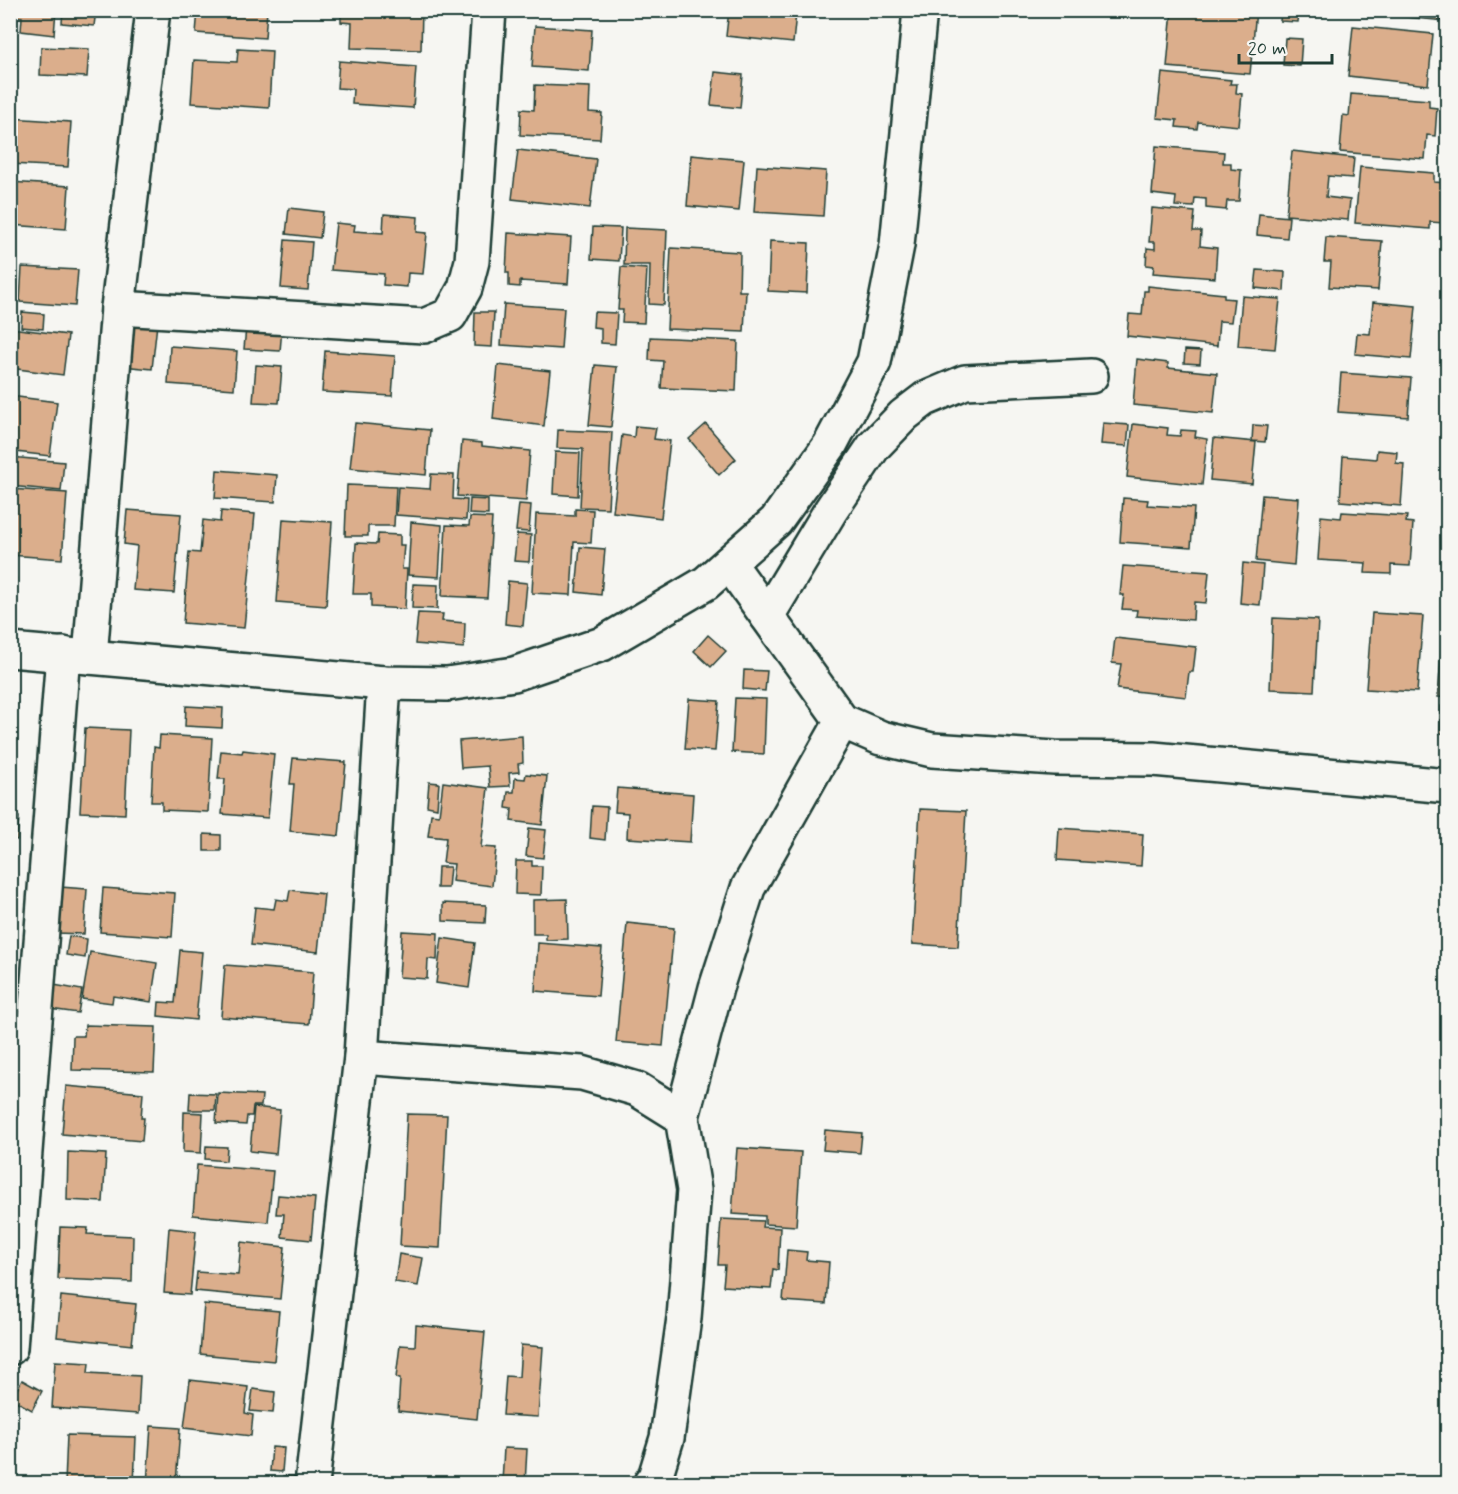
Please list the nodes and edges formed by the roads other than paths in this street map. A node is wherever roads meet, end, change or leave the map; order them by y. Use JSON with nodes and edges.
{"nodes":[{"id":1,"x":153,"y":10,"type":"edge"},
{"id":2,"x":489,"y":10,"type":"edge"},
{"id":3,"x":920,"y":10,"type":"edge"},
{"id":4,"x":118,"y":308,"type":"junction"},
{"id":5,"x":1091,"y":376,"type":"dead end"},
{"id":6,"x":729,"y":563,"type":"junction"},
{"id":7,"x":766,"y":616,"type":"junction"},
{"id":8,"x":10,"y":650,"type":"edge"},
{"id":9,"x":77,"y":656,"type":"junction"},
{"id":10,"x":384,"y":683,"type":"junction"},
{"id":11,"x":842,"y":721,"type":"junction"},
{"id":12,"x":1448,"y":786,"type":"edge"},
{"id":13,"x":361,"y":1057,"type":"junction"},
{"id":14,"x":682,"y":1117,"type":"junction"},
{"id":15,"x":10,"y":1348,"type":"edge"},
{"id":16,"x":312,"y":1484,"type":"edge"},
{"id":17,"x":650,"y":1484,"type":"edge"}],
"edges":[{"from":1,"to":4,"type":"street"},
{"from":2,"to":4,"type":"street"},
{"from":3,"to":6,"type":"street"},
{"from":4,"to":9,"type":"street"},
{"from":5,"to":7,"type":"street"},
{"from":6,"to":7,"type":"street"},
{"from":6,"to":10,"type":"street"},
{"from":7,"to":11,"type":"street"},
{"from":8,"to":9,"type":"street"},
{"from":9,"to":10,"type":"street"},
{"from":9,"to":15,"type":"street"},
{"from":10,"to":13,"type":"street"},
{"from":11,"to":12,"type":"street"},
{"from":11,"to":14,"type":"street"},
{"from":13,"to":14,"type":"street"},
{"from":13,"to":16,"type":"street"},
{"from":14,"to":17,"type":"street"}]}
